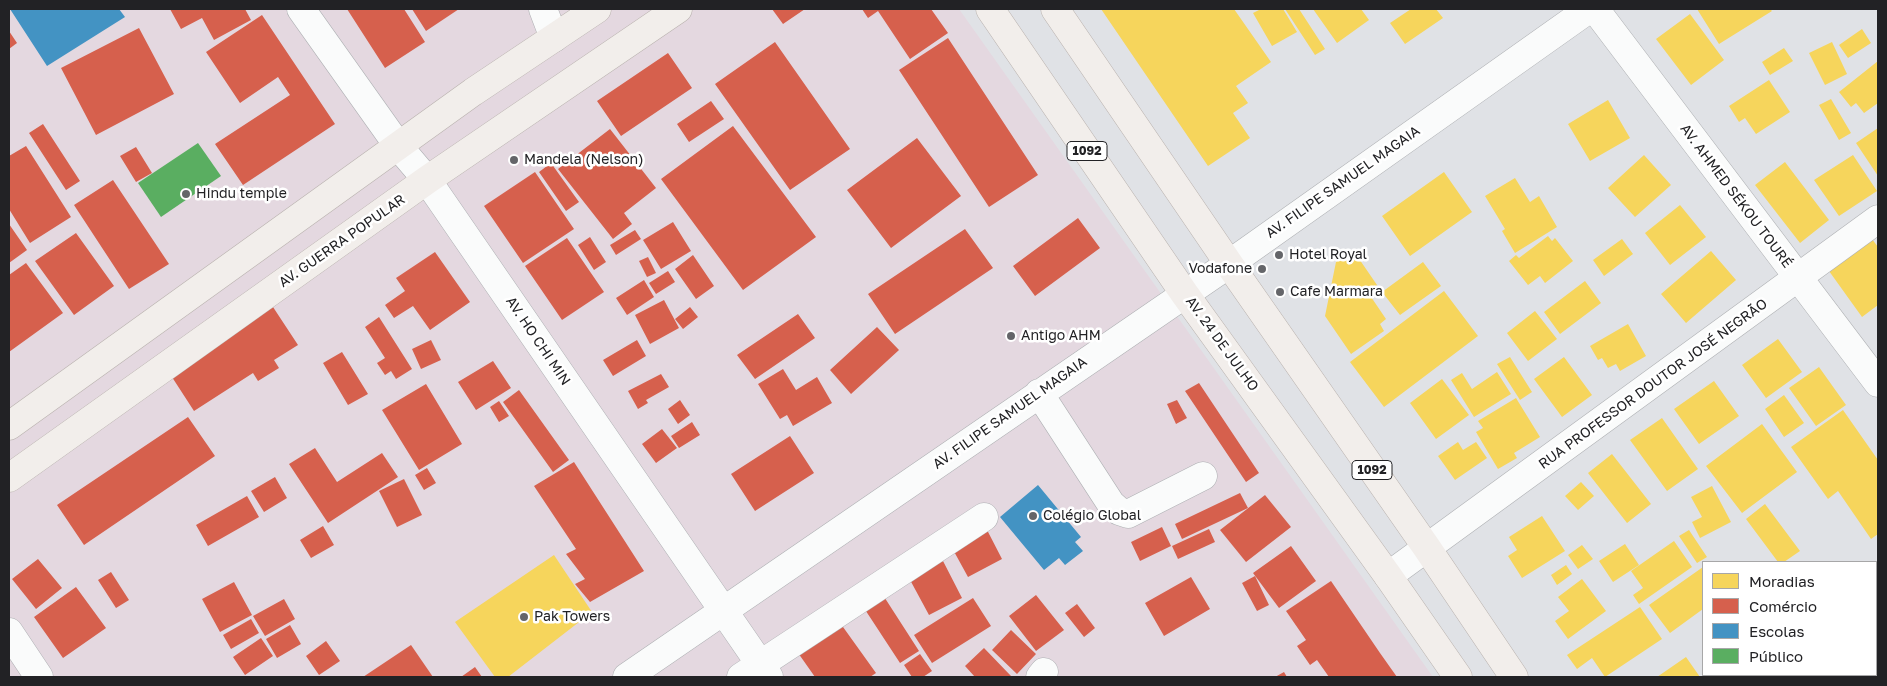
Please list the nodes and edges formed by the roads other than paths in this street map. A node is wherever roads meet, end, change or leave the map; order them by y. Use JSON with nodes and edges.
{"nodes":[{"id":1,"x":301,"y":9,"type":"edge"},
{"id":2,"x":543,"y":9,"type":"edge"},
{"id":3,"x":597,"y":9,"type":"edge"},
{"id":4,"x":678,"y":9,"type":"edge"},
{"id":5,"x":990,"y":9,"type":"edge"},
{"id":6,"x":1055,"y":9,"type":"edge"},
{"id":7,"x":1589,"y":9,"type":"edge"},
{"id":8,"x":1595,"y":9,"type":"edge"},
{"id":9,"x":554,"y":38,"type":"junction"},
{"id":10,"x":399,"y":147,"type":"junction"},
{"id":11,"x":427,"y":180,"type":"junction"},
{"id":12,"x":1878,"y":219,"type":"edge"},
{"id":13,"x":1228,"y":264,"type":"junction"},
{"id":14,"x":1798,"y":278,"type":"junction"},
{"id":15,"x":1184,"y":293,"type":"junction"},
{"id":16,"x":1878,"y":383,"type":"edge"},
{"id":17,"x":1039,"y":393,"type":"junction"},
{"id":18,"x":9,"y":426,"type":"edge"},
{"id":19,"x":1203,"y":476,"type":"dead end"},
{"id":20,"x":9,"y":478,"type":"edge"},
{"id":21,"x":984,"y":517,"type":"dead end"},
{"id":22,"x":1427,"y":548,"type":"junction"},
{"id":23,"x":1388,"y":576,"type":"junction"},
{"id":24,"x":723,"y":612,"type":"junction"},
{"id":25,"x":9,"y":632,"type":"edge"},
{"id":26,"x":757,"y":673,"type":"edge"},
{"id":27,"x":39,"y":677,"type":"edge"},
{"id":28,"x":627,"y":677,"type":"edge"},
{"id":29,"x":1458,"y":677,"type":"edge"},
{"id":30,"x":1514,"y":677,"type":"edge"}],
"edges":[{"from":1,"to":10,"type":"street","name":"AV. HO CHI MIN"},
{"from":2,"to":9,"type":"street"},
{"from":3,"to":9,"type":"main road"},
{"from":4,"to":11,"type":"main road","name":"AV. GUERRA POPULAR"},
{"from":5,"to":15,"type":"main road","name":"AV. 24 DE JULHO","number":"1092"},
{"from":6,"to":13,"type":"main road","number":"1092"},
{"from":7,"to":13,"type":"street","name":"AV. FILIPE SAMUEL MAGAIA"},
{"from":8,"to":14,"type":"street","name":"AV. AHMED SÉKOU TOURÉ"},
{"from":9,"to":10,"type":"main road"},
{"from":10,"to":11,"type":"street","name":"AV. HO CHI MIN"},
{"from":10,"to":18,"type":"main road"},
{"from":11,"to":20,"type":"main road","name":"AV. GUERRA POPULAR"},
{"from":11,"to":24,"type":"street","name":"AV. HO CHI MIN"},
{"from":12,"to":14,"type":"street","name":"RUA PROFESSOR DOUTOR JOSÉ NEGRÃO"},
{"from":13,"to":15,"type":"street","name":"AV. FILIPE SAMUEL MAGAIA"},
{"from":13,"to":22,"type":"main road","number":"1092"},
{"from":14,"to":16,"type":"street","name":"AV. AHMED SÉKOU TOURÉ"},
{"from":14,"to":22,"type":"street","name":"RUA PROFESSOR DOUTOR JOSÉ NEGRÃO"},
{"from":15,"to":17,"type":"street","name":"AV. FILIPE SAMUEL MAGAIA"},
{"from":15,"to":23,"type":"main road","name":"AV. 24 DE JULHO","number":"1092"},
{"from":17,"to":19,"type":"street"},
{"from":17,"to":24,"type":"street","name":"AV. FILIPE SAMUEL MAGAIA"},
{"from":21,"to":26,"type":"street"},
{"from":22,"to":23,"type":"street","name":"RUA PROFESSOR DOUTOR JOSÉ NEGRÃO"},
{"from":22,"to":30,"type":"main road","number":"1092"},
{"from":23,"to":29,"type":"main road","name":"AV. 24 DE JULHO","number":"1092"},
{"from":24,"to":26,"type":"street","name":"AV. HO CHI MIN"},
{"from":24,"to":28,"type":"street","name":"AV. FILIPE SAMUEL MAGAIA"},
{"from":25,"to":27,"type":"street"}]}
